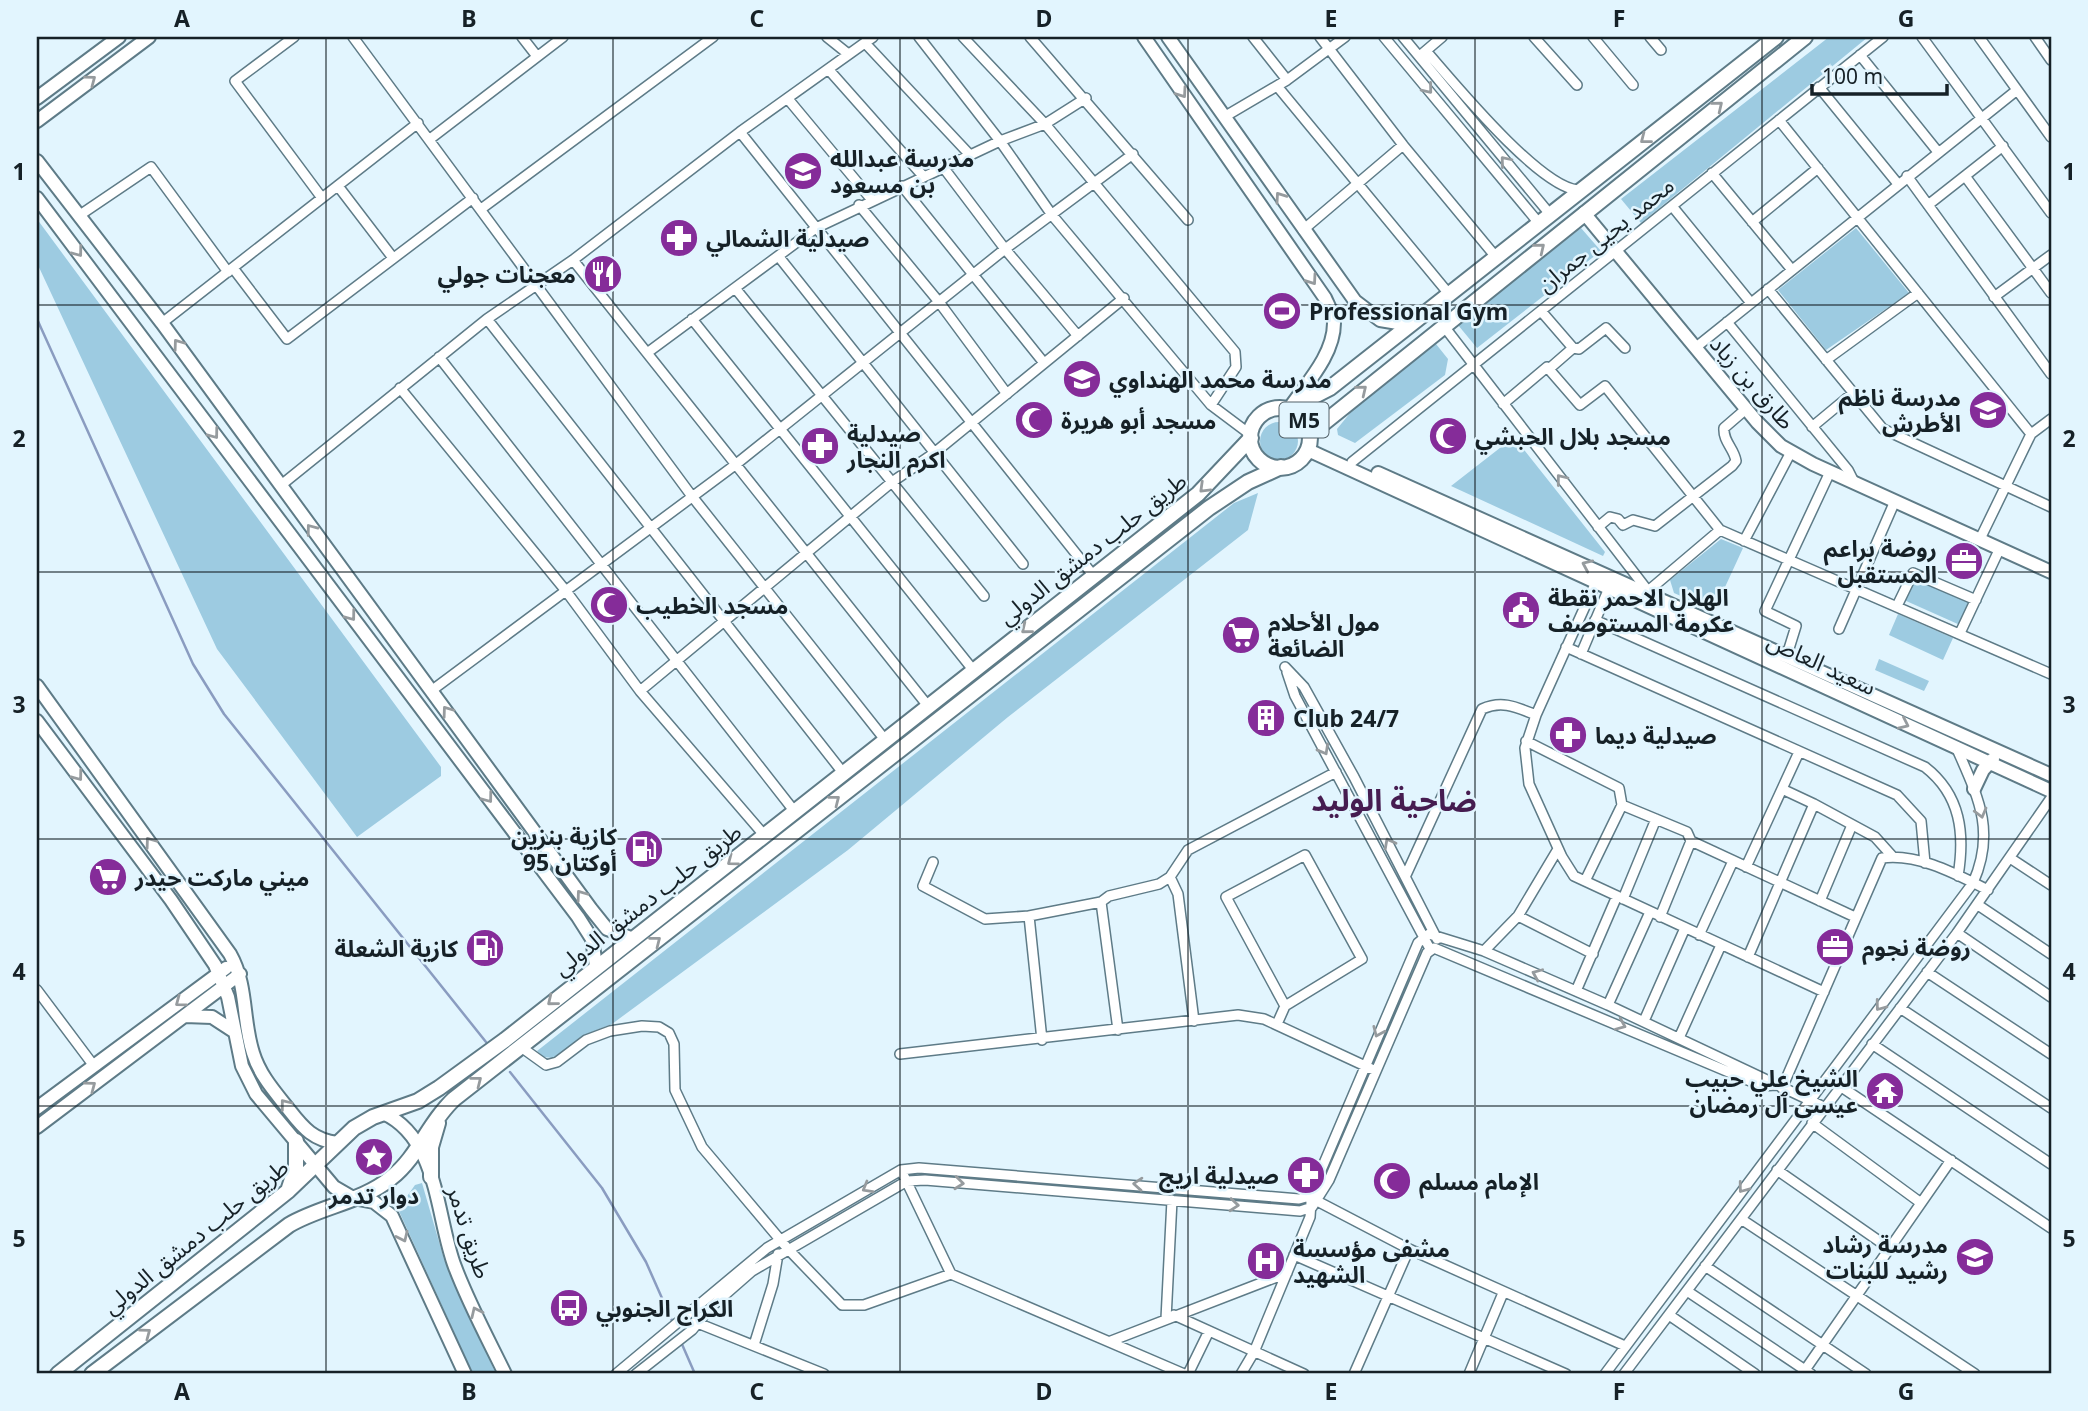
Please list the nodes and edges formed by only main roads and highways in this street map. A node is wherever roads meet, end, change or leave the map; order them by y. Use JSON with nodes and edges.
{"nodes":[{"id":1,"x":119,"y":37,"type":"edge"},
{"id":2,"x":149,"y":37,"type":"edge"},
{"id":3,"x":1143,"y":37,"type":"edge"},
{"id":4,"x":1168,"y":37,"type":"edge"},
{"id":5,"x":1776,"y":37,"type":"edge"},
{"id":6,"x":1805,"y":37,"type":"edge"},
{"id":7,"x":37,"y":98,"type":"edge"},
{"id":8,"x":37,"y":121,"type":"edge"},
{"id":9,"x":37,"y":161,"type":"edge"},
{"id":10,"x":37,"y":198,"type":"edge"},
{"id":11,"x":1584,"y":213,"type":"junction"},
{"id":12,"x":1410,"y":325,"type":"junction"},
{"id":13,"x":1289,"y":409,"type":"junction"},
{"id":14,"x":1251,"y":437,"type":"junction"},
{"id":15,"x":1309,"y":442,"type":"junction"},
{"id":16,"x":1281,"y":467,"type":"junction"},
{"id":17,"x":2051,"y":572,"type":"edge"},
{"id":18,"x":37,"y":686,"type":"edge"},
{"id":19,"x":37,"y":721,"type":"edge"},
{"id":20,"x":2001,"y":752,"type":"junction"},
{"id":21,"x":1989,"y":763,"type":"junction"},
{"id":22,"x":2051,"y":775,"type":"edge"},
{"id":23,"x":1974,"y":789,"type":"road end"},
{"id":24,"x":2051,"y":790,"type":"edge"},
{"id":25,"x":631,"y":938,"type":"junction"},
{"id":26,"x":211,"y":958,"type":"junction"},
{"id":27,"x":234,"y":962,"type":"junction"},
{"id":28,"x":596,"y":966,"type":"junction"},
{"id":29,"x":219,"y":973,"type":"junction"},
{"id":30,"x":240,"y":974,"type":"junction"},
{"id":31,"x":225,"y":986,"type":"junction"},
{"id":32,"x":201,"y":987,"type":"junction"},
{"id":33,"x":185,"y":1016,"type":"junction"},
{"id":34,"x":235,"y":1032,"type":"junction"},
{"id":35,"x":445,"y":1107,"type":"junction"},
{"id":36,"x":37,"y":1108,"type":"edge"},
{"id":37,"x":383,"y":1113,"type":"junction"},
{"id":38,"x":37,"y":1128,"type":"edge"},
{"id":39,"x":296,"y":1141,"type":"junction"},
{"id":40,"x":337,"y":1143,"type":"junction"},
{"id":41,"x":418,"y":1146,"type":"junction"},
{"id":42,"x":318,"y":1165,"type":"junction"},
{"id":43,"x":431,"y":1177,"type":"junction"},
{"id":44,"x":288,"y":1191,"type":"junction"},
{"id":45,"x":353,"y":1198,"type":"junction"},
{"id":46,"x":58,"y":1374,"type":"edge"},
{"id":47,"x":92,"y":1374,"type":"edge"},
{"id":48,"x":466,"y":1374,"type":"edge"},
{"id":49,"x":505,"y":1374,"type":"edge"}],
"edges":[{"from":1,"to":7,"type":"main road"},
{"from":8,"to":2,"type":"main road","one_way":true},
{"from":3,"to":13,"type":"main road","one_way":true},
{"from":12,"to":4,"type":"main road","one_way":true},
{"from":5,"to":12,"type":"highway","one_way":true},
{"from":11,"to":6,"type":"highway","one_way":true},
{"from":25,"to":9,"type":"main road","one_way":true},
{"from":10,"to":28,"type":"main road","one_way":true},
{"from":15,"to":11,"type":"highway","one_way":true},
{"from":11,"to":17,"type":"main road","name":"طارق بن زياد"},
{"from":12,"to":13,"type":"highway"},
{"from":13,"to":14,"type":"highway","number":"M5"},
{"from":13,"to":15,"type":"highway","number":"M5"},
{"from":14,"to":16,"type":"highway","number":"M5"},
{"from":14,"to":25,"type":"highway","name":"طريق حلب دمشق الدولي","one_way":true},
{"from":15,"to":16,"type":"highway","number":"M5"},
{"from":20,"to":15,"type":"main road","one_way":true},
{"from":15,"to":21,"type":"main road","name":"سعيد العاص","one_way":true},
{"from":35,"to":16,"type":"highway","name":"طريق حلب دمشق الدولي","one_way":true},
{"from":27,"to":18,"type":"main road","one_way":true},
{"from":19,"to":26,"type":"main road","one_way":true},
{"from":20,"to":21,"type":"main road"},
{"from":20,"to":22,"type":"main road"},
{"from":21,"to":23,"type":"main road"},
{"from":21,"to":24,"type":"main road","name":"سعيد العاص"},
{"from":25,"to":28,"type":"highway","name":"طريق حلب دمشق الدولي"},
{"from":26,"to":29,"type":"main road"},
{"from":26,"to":32,"type":"main road"},
{"from":27,"to":29,"type":"main road"},
{"from":27,"to":30,"type":"main road"},
{"from":28,"to":37,"type":"highway","name":"طريق حلب دمشق الدولي","one_way":true},
{"from":29,"to":31,"type":"main road"},
{"from":29,"to":32,"type":"main road"},
{"from":30,"to":31,"type":"main road"},
{"from":40,"to":30,"type":"main road","one_way":true},
{"from":31,"to":33,"type":"main road"},
{"from":31,"to":34,"type":"main road"},
{"from":32,"to":36,"type":"main road","one_way":true},
{"from":33,"to":34,"type":"main road"},
{"from":38,"to":33,"type":"main road","one_way":true},
{"from":34,"to":39,"type":"main road"},
{"from":35,"to":41,"type":"highway","name":"طريق حلب دمشق الدولي"},
{"from":35,"to":43,"type":"highway"},
{"from":37,"to":40,"type":"highway","name":"طريق حلب دمشق الدولي"},
{"from":37,"to":41,"type":"main road","name":"طريق تدمر"},
{"from":39,"to":42,"type":"main road"},
{"from":39,"to":44,"type":"highway"},
{"from":40,"to":42,"type":"highway","name":"طريق حلب دمشق الدولي"},
{"from":41,"to":43,"type":"main road","name":"طريق تدمر"},
{"from":41,"to":45,"type":"highway","name":"طريق حلب دمشق الدولي"},
{"from":42,"to":44,"type":"highway","name":"طريق حلب دمشق الدولي"},
{"from":42,"to":45,"type":"main road"},
{"from":49,"to":43,"type":"main road","name":"طريق تدمر","one_way":true},
{"from":44,"to":46,"type":"highway","name":"طريق حلب دمشق الدولي"},
{"from":47,"to":45,"type":"highway","name":"طريق حلب دمشق الدولي","one_way":true},
{"from":45,"to":48,"type":"main road","one_way":true}]}
